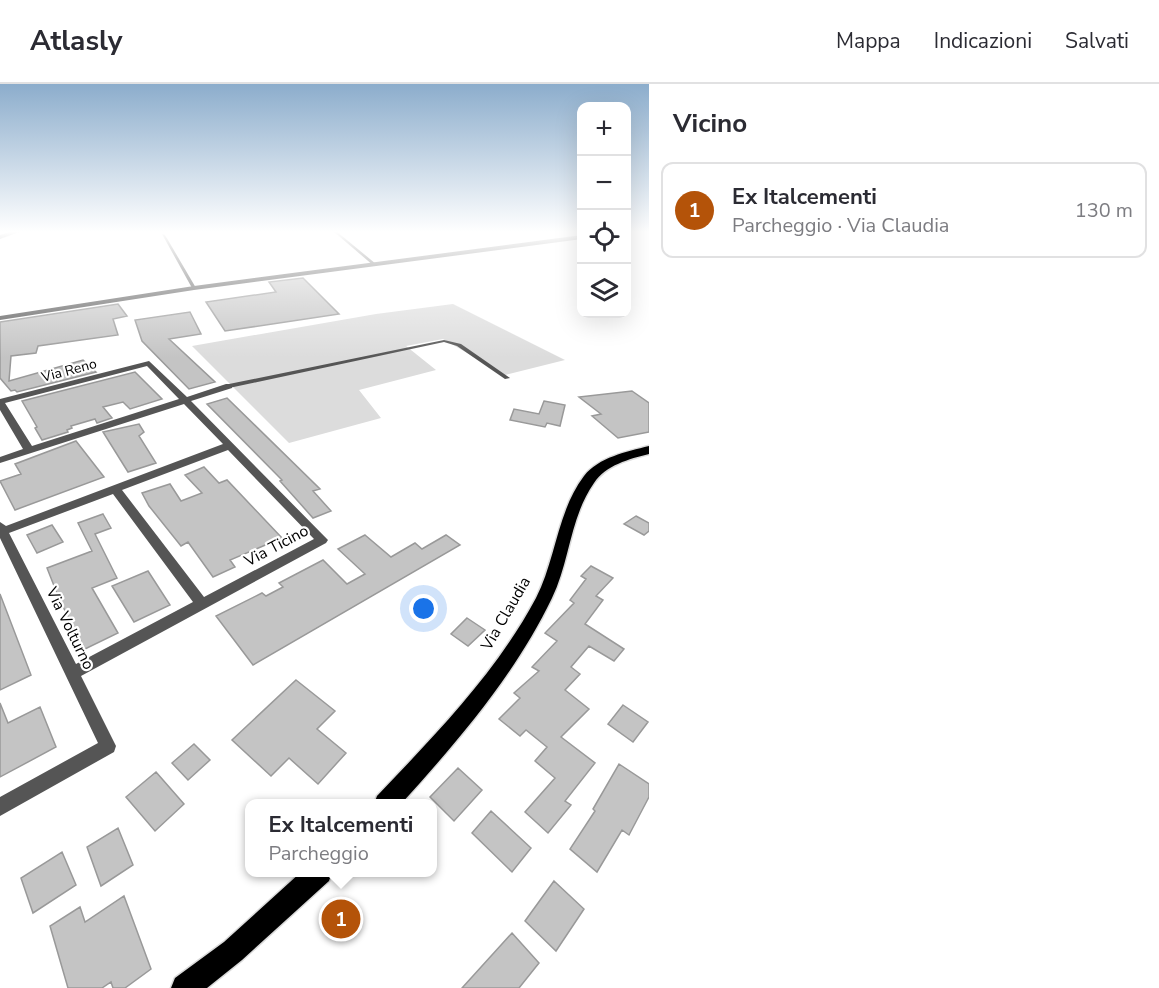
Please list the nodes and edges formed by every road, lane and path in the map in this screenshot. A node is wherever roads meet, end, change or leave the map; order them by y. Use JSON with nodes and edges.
{"nodes":[{"id":1,"x":185,"y":273,"type":"edge"},
{"id":2,"x":311,"y":273,"type":"edge"},
{"id":3,"x":194,"y":288,"type":"junction"},
{"id":4,"x":0,"y":318,"type":"edge"},
{"id":5,"x":507,"y":378,"type":"dead end"},
{"id":6,"x":229,"y":386,"type":"joint"},
{"id":7,"x":184,"y":400,"type":"junction"},
{"id":8,"x":228,"y":446,"type":"junction"},
{"id":9,"x":29,"y":450,"type":"junction"},
{"id":10,"x":649,"y":450,"type":"edge"},
{"id":11,"x":0,"y":460,"type":"edge"},
{"id":12,"x":115,"y":489,"type":"junction"},
{"id":13,"x":1,"y":529,"type":"edge"},
{"id":14,"x":202,"y":604,"type":"junction"},
{"id":15,"x":73,"y":673,"type":"junction"},
{"id":16,"x":389,"y":799,"type":"edge"},
{"id":17,"x":0,"y":807,"type":"edge"},
{"id":18,"x":316,"y":877,"type":"edge"},
{"id":19,"x":185,"y":988,"type":"edge"}],
"edges":[{"from":1,"to":3,"type":"lane"},
{"from":2,"to":3,"type":"street"},
{"from":3,"to":4,"type":"street"},
{"from":5,"to":6,"type":"lane"},
{"from":6,"to":7,"type":"street"},
{"from":7,"to":8,"type":"street","name":"Via Ticino"},
{"from":7,"to":9,"type":"street"},
{"from":7,"to":9,"type":"street","name":"Via Reno"},
{"from":8,"to":12,"type":"street"},
{"from":8,"to":14,"type":"street","name":"Via Ticino"},
{"from":9,"to":11,"type":"street"},
{"from":10,"to":16,"type":"main road","name":"Via Claudia"},
{"from":12,"to":13,"type":"street"},
{"from":12,"to":14,"type":"street"},
{"from":13,"to":15,"type":"street","name":"Via Volturno"},
{"from":14,"to":15,"type":"street","name":"Via Ticino"},
{"from":15,"to":17,"type":"street","name":"Via Volturno"},
{"from":18,"to":19,"type":"main road"}]}
